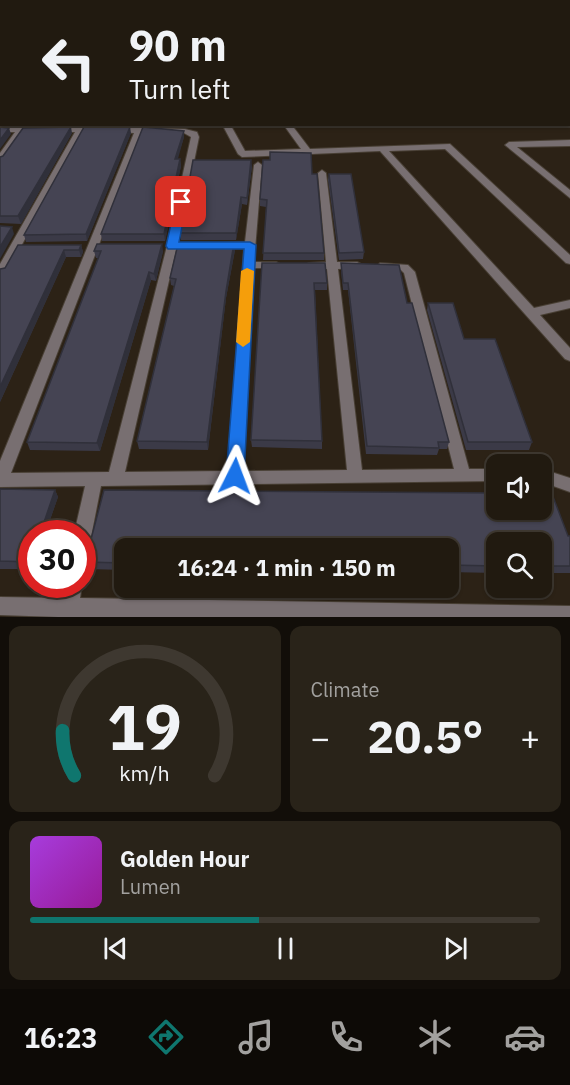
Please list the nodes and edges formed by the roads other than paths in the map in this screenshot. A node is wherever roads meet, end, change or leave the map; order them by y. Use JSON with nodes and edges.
{"nodes":[{"id":1,"x":227,"y":126,"type":"edge"},
{"id":2,"x":288,"y":126,"type":"edge"},
{"id":3,"x":23,"y":127,"type":"edge"},
{"id":4,"x":82,"y":127,"type":"edge"},
{"id":5,"x":140,"y":127,"type":"edge"},
{"id":6,"x":0,"y":130,"type":"edge"},
{"id":7,"x":570,"y":143,"type":"edge"},
{"id":8,"x":382,"y":148,"type":"junction"},
{"id":9,"x":307,"y":151,"type":"junction"},
{"id":10,"x":0,"y":159,"type":"edge"},
{"id":11,"x":258,"y":165,"type":"dead end"},
{"id":12,"x":322,"y":172,"type":"dead end"},
{"id":13,"x":570,"y":195,"type":"edge"},
{"id":14,"x":12,"y":228,"type":"edge"},
{"id":15,"x":23,"y":228,"type":"junction"},
{"id":16,"x":250,"y":245,"type":"junction"},
{"id":17,"x":205,"y":246,"type":"edge"},
{"id":18,"x":570,"y":261,"type":"edge"},
{"id":19,"x":248,"y":265,"type":"junction"},
{"id":20,"x":332,"y":266,"type":"junction"},
{"id":21,"x":1,"y":272,"type":"edge"},
{"id":22,"x":570,"y":304,"type":"edge"},
{"id":23,"x":531,"y":313,"type":"junction"},
{"id":24,"x":570,"y":356,"type":"edge"},
{"id":25,"x":463,"y":474,"type":"junction"},
{"id":26,"x":486,"y":475,"type":"edge"},
{"id":27,"x":235,"y":476,"type":"junction"},
{"id":28,"x":355,"y":476,"type":"junction"},
{"id":29,"x":94,"y":479,"type":"junction"},
{"id":30,"x":115,"y":479,"type":"junction"},
{"id":31,"x":552,"y":479,"type":"edge"},
{"id":32,"x":0,"y":480,"type":"edge"},
{"id":33,"x":570,"y":485,"type":"edge"},
{"id":34,"x":86,"y":520,"type":"edge"},
{"id":35,"x":0,"y":606,"type":"edge"},
{"id":36,"x":68,"y":612,"type":"edge"},
{"id":37,"x":570,"y":615,"type":"edge"}],
"edges":[{"from":1,"to":9,"type":"street"},
{"from":2,"to":9,"type":"street"},
{"from":3,"to":4,"type":"street"},
{"from":3,"to":6,"type":"street"},
{"from":3,"to":10,"type":"street"},
{"from":4,"to":5,"type":"street"},
{"from":4,"to":15,"type":"street"},
{"from":5,"to":30,"type":"street"},
{"from":5,"to":32,"type":"street"},
{"from":7,"to":13,"type":"street"},
{"from":8,"to":9,"type":"street"},
{"from":8,"to":18,"type":"street"},
{"from":8,"to":23,"type":"street"},
{"from":11,"to":16,"type":"street"},
{"from":12,"to":20,"type":"street"},
{"from":14,"to":15,"type":"street"},
{"from":15,"to":21,"type":"street"},
{"from":16,"to":17,"type":"street"},
{"from":16,"to":19,"type":"street"},
{"from":19,"to":20,"type":"street"},
{"from":19,"to":27,"type":"street"},
{"from":20,"to":25,"type":"street"},
{"from":20,"to":28,"type":"street"},
{"from":22,"to":23,"type":"street"},
{"from":23,"to":24,"type":"street"},
{"from":25,"to":26,"type":"street"},
{"from":25,"to":28,"type":"street"},
{"from":27,"to":28,"type":"street"},
{"from":27,"to":30,"type":"street"},
{"from":29,"to":30,"type":"street"},
{"from":29,"to":32,"type":"street"},
{"from":29,"to":34,"type":"street"},
{"from":31,"to":33,"type":"street"},
{"from":35,"to":36,"type":"street"},
{"from":36,"to":37,"type":"street"}]}
